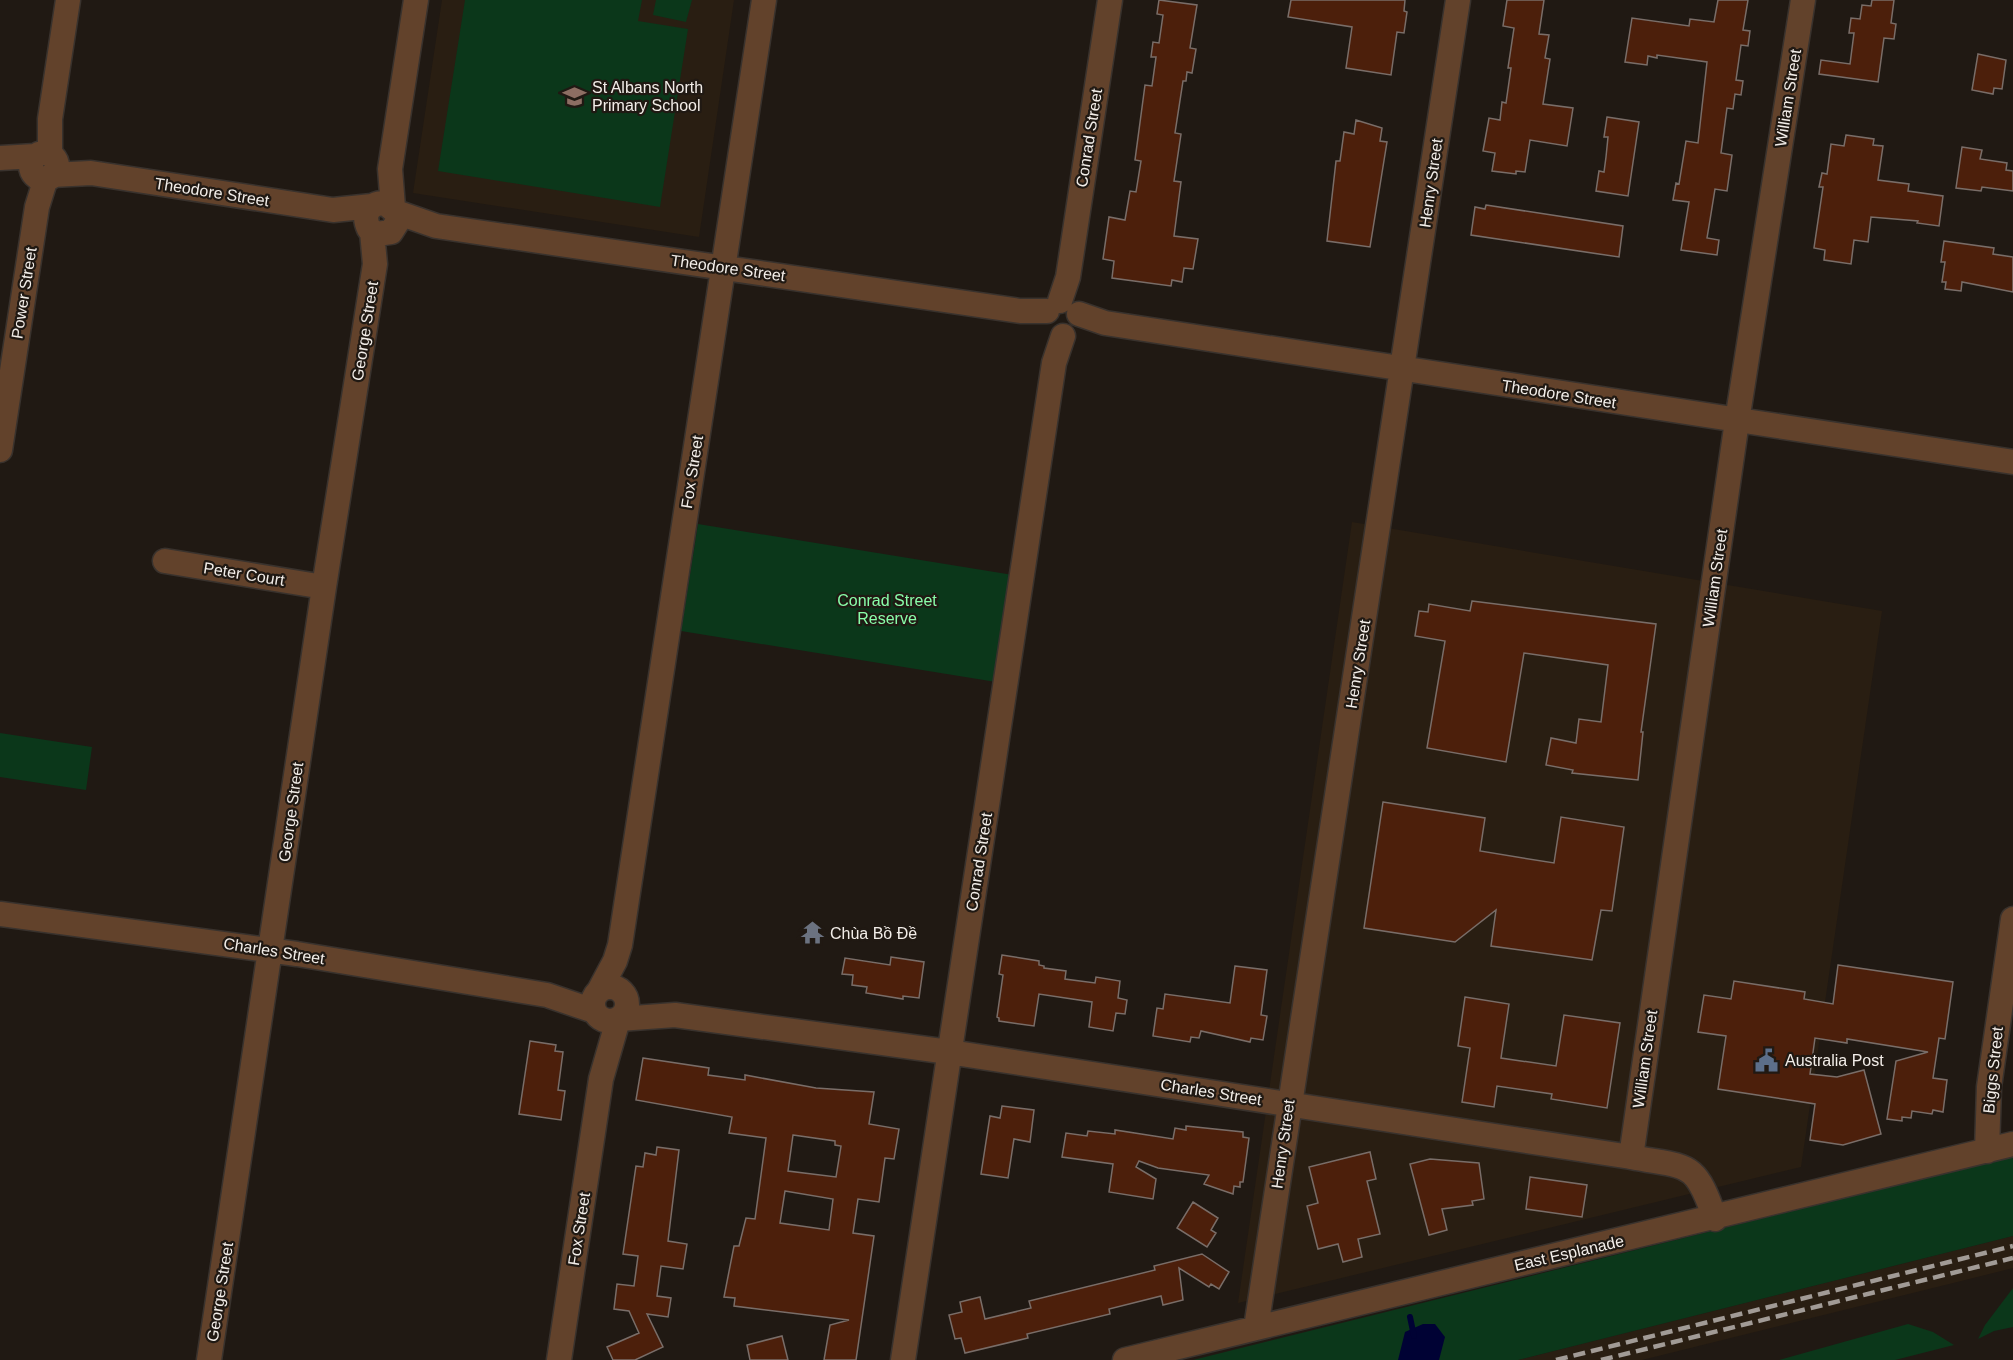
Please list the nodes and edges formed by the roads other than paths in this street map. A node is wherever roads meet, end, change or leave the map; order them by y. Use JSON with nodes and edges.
{"nodes":[{"id":1,"x":68,"y":0,"type":"edge"},
{"id":2,"x":416,"y":0,"type":"edge"},
{"id":3,"x":764,"y":0,"type":"edge"},
{"id":4,"x":1110,"y":0,"type":"edge"},
{"id":5,"x":1458,"y":0,"type":"edge"},
{"id":6,"x":1803,"y":0,"type":"edge"},
{"id":7,"x":0,"y":160,"type":"edge"},
{"id":8,"x":43,"y":165,"type":"junction"},
{"id":9,"x":382,"y":219,"type":"junction"},
{"id":10,"x":724,"y":267,"type":"junction"},
{"id":11,"x":1062,"y":318,"type":"junction"},
{"id":12,"x":1403,"y":370,"type":"junction"},
{"id":13,"x":1737,"y":421,"type":"junction"},
{"id":14,"x":0,"y":450,"type":"edge"},
{"id":15,"x":2013,"y":462,"type":"edge"},
{"id":16,"x":165,"y":561,"type":"dead end"},
{"id":17,"x":324,"y":587,"type":"junction"},
{"id":18,"x":0,"y":914,"type":"edge"},
{"id":19,"x":2013,"y":919,"type":"edge"},
{"id":20,"x":271,"y":950,"type":"junction"},
{"id":21,"x":609,"y":1005,"type":"junction"},
{"id":22,"x":949,"y":1052,"type":"junction"},
{"id":23,"x":1288,"y":1104,"type":"junction"},
{"id":24,"x":2013,"y":1144,"type":"edge"},
{"id":25,"x":1987,"y":1151,"type":"junction"},
{"id":26,"x":1631,"y":1157,"type":"junction"},
{"id":27,"x":1715,"y":1219,"type":"junction"},
{"id":28,"x":1256,"y":1328,"type":"junction"},
{"id":29,"x":209,"y":1360,"type":"edge"},
{"id":30,"x":559,"y":1360,"type":"edge"},
{"id":31,"x":903,"y":1360,"type":"edge"},
{"id":32,"x":1125,"y":1360,"type":"edge"}],
"edges":[{"from":1,"to":8,"type":"street","name":"Power Street"},
{"from":2,"to":9,"type":"street","name":"George Street"},
{"from":3,"to":10,"type":"street","name":"Fox Street"},
{"from":4,"to":11,"type":"street","name":"Conrad Street"},
{"from":5,"to":12,"type":"street","name":"Henry Street"},
{"from":6,"to":13,"type":"street","name":"William Street"},
{"from":7,"to":8,"type":"street","name":"Theodore Street"},
{"from":8,"to":9,"type":"street","name":"Theodore Street"},
{"from":8,"to":14,"type":"street","name":"Power Street"},
{"from":9,"to":10,"type":"street","name":"Theodore Street"},
{"from":9,"to":17,"type":"street","name":"George Street"},
{"from":10,"to":11,"type":"street","name":"Theodore Street"},
{"from":10,"to":21,"type":"street","name":"Fox Street"},
{"from":11,"to":12,"type":"street","name":"Theodore Street"},
{"from":11,"to":22,"type":"street","name":"Conrad Street"},
{"from":12,"to":13,"type":"street","name":"Theodore Street"},
{"from":12,"to":23,"type":"street","name":"Henry Street"},
{"from":13,"to":15,"type":"street","name":"Theodore Street"},
{"from":13,"to":26,"type":"street","name":"William Street"},
{"from":16,"to":17,"type":"street","name":"Peter Court"},
{"from":17,"to":20,"type":"street","name":"George Street"},
{"from":18,"to":20,"type":"street","name":"Charles Street"},
{"from":19,"to":25,"type":"street","name":"Biggs Street"},
{"from":20,"to":21,"type":"street","name":"Charles Street"},
{"from":20,"to":29,"type":"street","name":"George Street"},
{"from":21,"to":22,"type":"street","name":"Charles Street"},
{"from":21,"to":30,"type":"street","name":"Fox Street"},
{"from":22,"to":23,"type":"street","name":"Charles Street"},
{"from":22,"to":31,"type":"street","name":"Conrad Street"},
{"from":23,"to":26,"type":"street","name":"Charles Street"},
{"from":23,"to":28,"type":"street","name":"Henry Street"},
{"from":24,"to":25,"type":"street","name":"East Esplanade"},
{"from":25,"to":27,"type":"street","name":"East Esplanade"},
{"from":26,"to":27,"type":"street","name":"Charles Street"},
{"from":27,"to":28,"type":"street","name":"East Esplanade"},
{"from":28,"to":32,"type":"street","name":"East Esplanade"}]}
